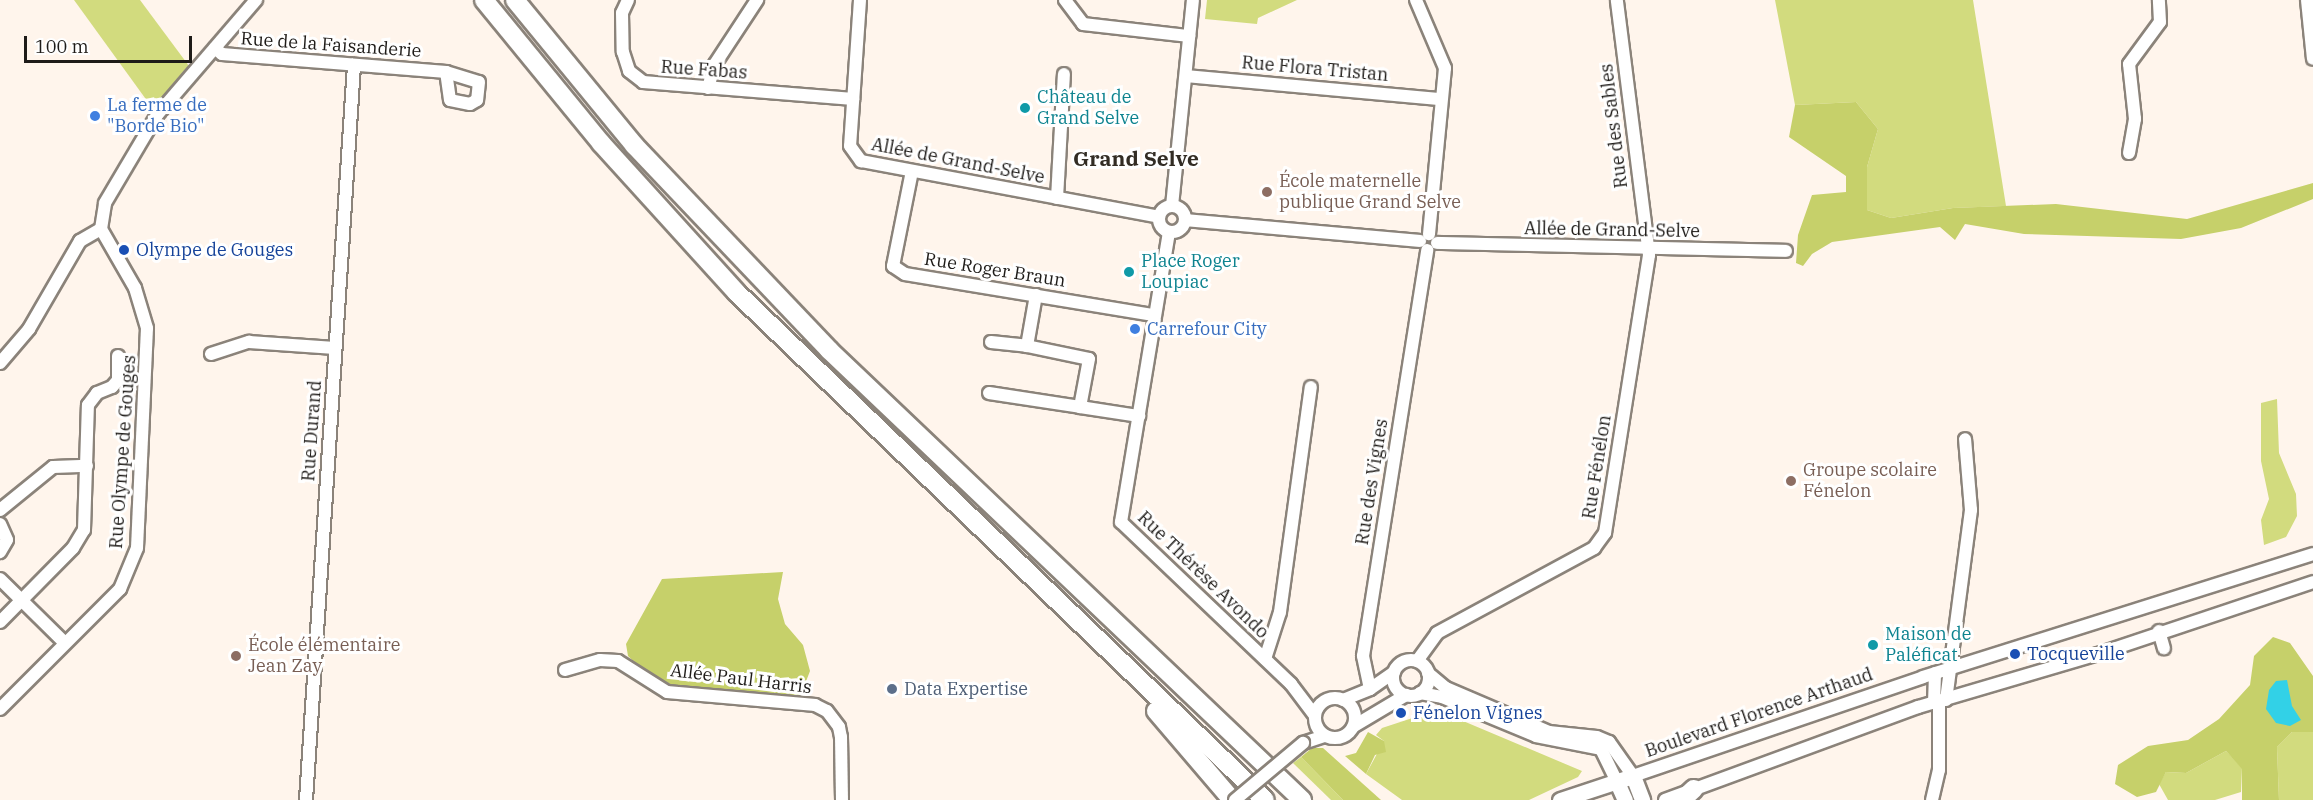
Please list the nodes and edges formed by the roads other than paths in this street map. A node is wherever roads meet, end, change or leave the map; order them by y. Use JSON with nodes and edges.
{"nodes":[{"id":1,"x":256,"y":0,"type":"edge"},
{"id":2,"x":484,"y":0,"type":"edge"},
{"id":3,"x":515,"y":0,"type":"edge"},
{"id":4,"x":628,"y":0,"type":"edge"},
{"id":5,"x":757,"y":0,"type":"edge"},
{"id":6,"x":860,"y":0,"type":"edge"},
{"id":7,"x":1065,"y":0,"type":"edge"},
{"id":8,"x":1193,"y":0,"type":"edge"},
{"id":9,"x":1416,"y":0,"type":"edge"},
{"id":10,"x":1617,"y":0,"type":"edge"},
{"id":11,"x":2159,"y":0,"type":"edge"},
{"id":12,"x":2307,"y":0,"type":"edge"},
{"id":13,"x":1190,"y":36,"type":"junction"},
{"id":14,"x":215,"y":48,"type":"junction"},
{"id":15,"x":2313,"y":59,"type":"edge"},
{"id":16,"x":354,"y":65,"type":"junction"},
{"id":17,"x":446,"y":72,"type":"dead end"},
{"id":18,"x":1064,"y":74,"type":"dead end"},
{"id":19,"x":1186,"y":76,"type":"junction"},
{"id":20,"x":708,"y":88,"type":"junction"},
{"id":21,"x":853,"y":99,"type":"junction"},
{"id":22,"x":1441,"y":99,"type":"junction"},
{"id":23,"x":2129,"y":153,"type":"dead end"},
{"id":24,"x":912,"y":171,"type":"junction"},
{"id":25,"x":1057,"y":198,"type":"junction"},
{"id":26,"x":1172,"y":206,"type":"junction"},
{"id":27,"x":1159,"y":217,"type":"junction"},
{"id":28,"x":1185,"y":220,"type":"junction"},
{"id":29,"x":101,"y":229,"type":"junction"},
{"id":30,"x":1169,"y":232,"type":"junction"},
{"id":31,"x":1428,"y":242,"type":"junction"},
{"id":32,"x":1648,"y":248,"type":"junction"},
{"id":33,"x":1786,"y":251,"type":"dead end"},
{"id":34,"x":1036,"y":295,"type":"junction"},
{"id":35,"x":1154,"y":315,"type":"junction"},
{"id":36,"x":992,"y":342,"type":"dead end"},
{"id":37,"x":1027,"y":346,"type":"junction"},
{"id":38,"x":335,"y":348,"type":"junction"},
{"id":39,"x":211,"y":354,"type":"dead end"},
{"id":40,"x":118,"y":356,"type":"dead end"},
{"id":41,"x":0,"y":363,"type":"edge"},
{"id":42,"x":1311,"y":387,"type":"dead end"},
{"id":43,"x":989,"y":393,"type":"dead end"},
{"id":44,"x":1080,"y":407,"type":"junction"},
{"id":45,"x":1139,"y":416,"type":"junction"},
{"id":46,"x":1965,"y":439,"type":"dead end"},
{"id":47,"x":87,"y":466,"type":"junction"},
{"id":48,"x":0,"y":510,"type":"edge"},
{"id":49,"x":0,"y":524,"type":"edge"},
{"id":50,"x":0,"y":552,"type":"edge"},
{"id":51,"x":2313,"y":554,"type":"edge"},
{"id":52,"x":0,"y":579,"type":"edge"},
{"id":53,"x":2313,"y":582,"type":"edge"},
{"id":54,"x":22,"y":601,"type":"junction"},
{"id":55,"x":0,"y":622,"type":"edge"},
{"id":56,"x":2159,"y":631,"type":"junction"},
{"id":57,"x":1097,"y":641,"type":"junction"},
{"id":58,"x":65,"y":643,"type":"junction"},
{"id":59,"x":2164,"y":648,"type":"dead end"},
{"id":60,"x":1265,"y":659,"type":"junction"},
{"id":61,"x":1417,"y":662,"type":"junction"},
{"id":62,"x":1950,"y":669,"type":"junction"},
{"id":63,"x":565,"y":670,"type":"dead end"},
{"id":64,"x":1394,"y":672,"type":"junction"},
{"id":65,"x":1428,"y":673,"type":"junction"},
{"id":66,"x":1935,"y":673,"type":"junction"},
{"id":67,"x":1292,"y":684,"type":"junction"},
{"id":68,"x":1370,"y":689,"type":"junction"},
{"id":69,"x":1420,"y":693,"type":"junction"},
{"id":70,"x":1406,"y":695,"type":"junction"},
{"id":71,"x":1328,"y":700,"type":"junction"},
{"id":72,"x":1343,"y":700,"type":"junction"},
{"id":73,"x":1940,"y":702,"type":"junction"},
{"id":74,"x":0,"y":709,"type":"edge"},
{"id":75,"x":1316,"y":720,"type":"junction"},
{"id":76,"x":1354,"y":726,"type":"junction"},
{"id":77,"x":1325,"y":736,"type":"junction"},
{"id":78,"x":1303,"y":743,"type":"junction"},
{"id":79,"x":1251,"y":751,"type":"junction"},
{"id":80,"x":1633,"y":776,"type":"junction"},
{"id":81,"x":1616,"y":780,"type":"junction"},
{"id":82,"x":1688,"y":795,"type":"edge"},
{"id":83,"x":306,"y":800,"type":"edge"},
{"id":84,"x":842,"y":800,"type":"edge"},
{"id":85,"x":1233,"y":800,"type":"edge"},
{"id":86,"x":1265,"y":800,"type":"edge"},
{"id":87,"x":1302,"y":800,"type":"edge"},
{"id":88,"x":1317,"y":800,"type":"edge"},
{"id":89,"x":1560,"y":800,"type":"edge"},
{"id":90,"x":1625,"y":800,"type":"edge"},
{"id":91,"x":1642,"y":800,"type":"edge"},
{"id":92,"x":1665,"y":800,"type":"edge"},
{"id":93,"x":1932,"y":800,"type":"edge"}],
"edges":[{"from":1,"to":14,"type":"street"},
{"from":2,"to":57,"type":"highway"},
{"from":3,"to":79,"type":"highway"},
{"from":4,"to":20,"type":"street","name":"Rue Fabas"},
{"from":5,"to":20,"type":"street"},
{"from":6,"to":21,"type":"street"},
{"from":7,"to":13,"type":"street"},
{"from":8,"to":13,"type":"street"},
{"from":9,"to":22,"type":"street","name":"Rue des Vignes"},
{"from":10,"to":32,"type":"street","name":"Rue des Sables"},
{"from":11,"to":23,"type":"street"},
{"from":12,"to":15,"type":"street"},
{"from":13,"to":19,"type":"street"},
{"from":14,"to":16,"type":"street","name":"Rue de la Faisanderie"},
{"from":14,"to":29,"type":"street"},
{"from":16,"to":17,"type":"street","name":"Rue de la Faisanderie"},
{"from":16,"to":38,"type":"street","name":"Rue Durand"},
{"from":18,"to":25,"type":"street","name":"Allée de Grand-Selve"},
{"from":19,"to":22,"type":"street","name":"Rue Flora Tristan"},
{"from":19,"to":26,"type":"street"},
{"from":20,"to":21,"type":"street","name":"Rue Fabas"},
{"from":21,"to":24,"type":"street","name":"Allée de Grand-Selve"},
{"from":22,"to":31,"type":"street","name":"Rue des Vignes"},
{"from":24,"to":25,"type":"street","name":"Allée de Grand-Selve"},
{"from":24,"to":34,"type":"street","name":"Rue Roger Braun"},
{"from":25,"to":27,"type":"street","name":"Allée de Grand-Selve"},
{"from":26,"to":27,"type":"street"},
{"from":26,"to":28,"type":"street"},
{"from":27,"to":30,"type":"street"},
{"from":28,"to":30,"type":"street"},
{"from":28,"to":31,"type":"street","name":"Allée de Grand-Selve"},
{"from":29,"to":41,"type":"street"},
{"from":29,"to":58,"type":"street","name":"Rue Olympe de Gouges"},
{"from":30,"to":35,"type":"street","name":"Rue Thérèse Avondo"},
{"from":31,"to":32,"type":"street","name":"Allée de Grand-Selve"},
{"from":31,"to":68,"type":"street","name":"Rue des Vignes"},
{"from":32,"to":33,"type":"street","name":"Allée de Grand-Selve"},
{"from":32,"to":61,"type":"street","name":"Rue Fénélon"},
{"from":34,"to":35,"type":"street","name":"Rue Roger Braun"},
{"from":34,"to":37,"type":"street"},
{"from":35,"to":45,"type":"street","name":"Rue Thérèse Avondo"},
{"from":36,"to":37,"type":"street"},
{"from":37,"to":44,"type":"street"},
{"from":38,"to":39,"type":"street"},
{"from":38,"to":83,"type":"street","name":"Rue Durand"},
{"from":40,"to":47,"type":"street"},
{"from":42,"to":60,"type":"street"},
{"from":43,"to":44,"type":"street"},
{"from":44,"to":45,"type":"street"},
{"from":45,"to":60,"type":"street","name":"Rue Thérèse Avondo"},
{"from":46,"to":62,"type":"street"},
{"from":47,"to":48,"type":"street"},
{"from":47,"to":54,"type":"street"},
{"from":49,"to":50,"type":"street"},
{"from":51,"to":62,"type":"street","name":"Boulevard Florence Arthaud"},
{"from":52,"to":54,"type":"street"},
{"from":53,"to":56,"type":"street"},
{"from":54,"to":55,"type":"street"},
{"from":54,"to":58,"type":"street"},
{"from":56,"to":59,"type":"street"},
{"from":56,"to":73,"type":"street"},
{"from":57,"to":85,"type":"highway"},
{"from":57,"to":86,"type":"highway"},
{"from":58,"to":74,"type":"street","name":"Rue Olympe de Gouges"},
{"from":60,"to":67,"type":"street"},
{"from":61,"to":64,"type":"street"},
{"from":61,"to":65,"type":"street"},
{"from":62,"to":66,"type":"street","name":"Boulevard Florence Arthaud"},
{"from":62,"to":73,"type":"street"},
{"from":63,"to":84,"type":"street","name":"Allée Paul Harris"},
{"from":64,"to":68,"type":"street"},
{"from":64,"to":70,"type":"street"},
{"from":65,"to":69,"type":"street"},
{"from":65,"to":80,"type":"street"},
{"from":66,"to":73,"type":"street"},
{"from":66,"to":80,"type":"street","name":"Boulevard Florence Arthaud"},
{"from":67,"to":71,"type":"street"},
{"from":67,"to":75,"type":"street"},
{"from":68,"to":72,"type":"street"},
{"from":69,"to":70,"type":"street"},
{"from":69,"to":81,"type":"street"},
{"from":70,"to":76,"type":"street"},
{"from":71,"to":72,"type":"street"},
{"from":71,"to":75,"type":"street"},
{"from":72,"to":76,"type":"street"},
{"from":73,"to":82,"type":"street"},
{"from":73,"to":93,"type":"street"},
{"from":75,"to":77,"type":"street"},
{"from":75,"to":78,"type":"street"},
{"from":76,"to":77,"type":"street"},
{"from":77,"to":78,"type":"street"},
{"from":78,"to":85,"type":"street","bridge":true},
{"from":79,"to":87,"type":"highway"},
{"from":79,"to":88,"type":"highway"},
{"from":80,"to":81,"type":"main road","name":"Boulevard Florence Arthaud"},
{"from":80,"to":91,"type":"main road"},
{"from":81,"to":89,"type":"main road","name":"Boulevard Florence Arthaud"},
{"from":81,"to":90,"type":"main road"},
{"from":82,"to":92,"type":"street"}]}
